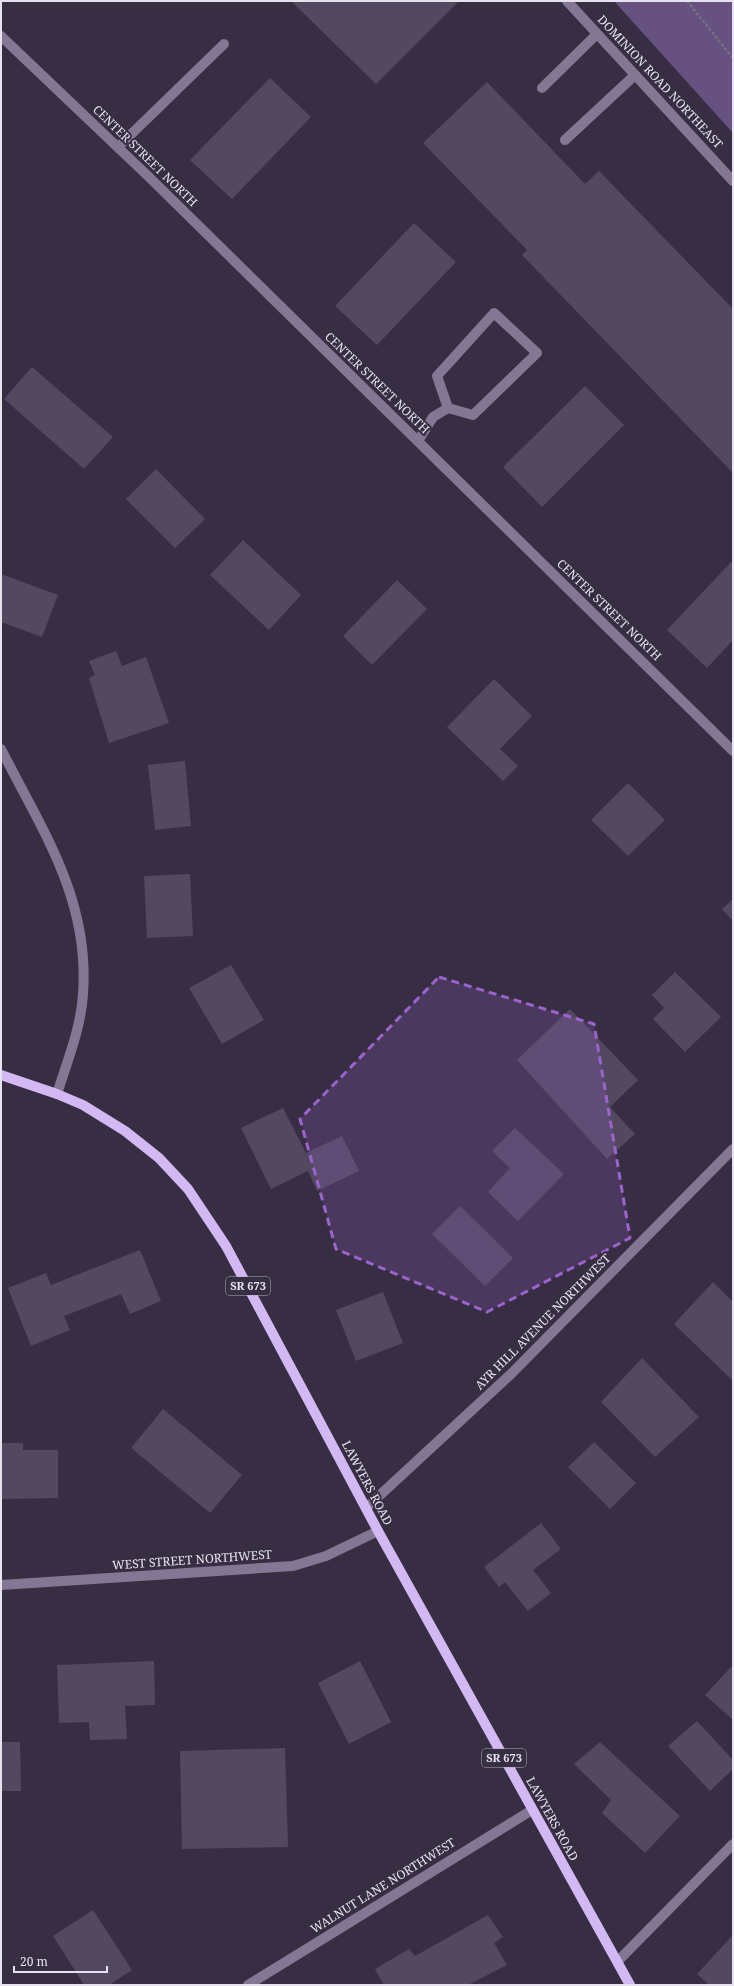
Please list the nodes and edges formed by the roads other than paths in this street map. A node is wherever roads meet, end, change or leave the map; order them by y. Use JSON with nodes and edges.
{"nodes":[{"id":1,"x":567,"y":1,"type":"edge"},
{"id":2,"x":597,"y":34,"type":"junction"},
{"id":3,"x":1,"y":36,"type":"edge"},
{"id":4,"x":224,"y":44,"type":"dead end"},
{"id":5,"x":635,"y":75,"type":"junction"},
{"id":6,"x":542,"y":88,"type":"dead end"},
{"id":7,"x":565,"y":140,"type":"dead end"},
{"id":8,"x":118,"y":147,"type":"junction"},
{"id":9,"x":733,"y":181,"type":"edge"},
{"id":10,"x":448,"y":408,"type":"junction"},
{"id":11,"x":418,"y":441,"type":"junction"},
{"id":12,"x":729,"y":740,"type":"edge"},
{"id":13,"x":1,"y":749,"type":"edge"},
{"id":14,"x":733,"y":751,"type":"edge"},
{"id":15,"x":1,"y":1075,"type":"edge"},
{"id":16,"x":57,"y":1094,"type":"junction"},
{"id":17,"x":733,"y":1149,"type":"edge"},
{"id":18,"x":366,"y":1508,"type":"junction"},
{"id":19,"x":378,"y":1531,"type":"junction"},
{"id":20,"x":1,"y":1585,"type":"edge"},
{"id":21,"x":532,"y":1810,"type":"junction"},
{"id":22,"x":733,"y":1844,"type":"edge"},
{"id":23,"x":618,"y":1961,"type":"junction"},
{"id":24,"x":248,"y":1985,"type":"edge"},
{"id":25,"x":630,"y":1985,"type":"edge"}],
"edges":[{"from":1,"to":2,"type":"street","name":"DOMINION ROAD NORTHEAST"},
{"from":2,"to":5,"type":"street","name":"DOMINION ROAD NORTHEAST"},
{"from":2,"to":6,"type":"street"},
{"from":3,"to":8,"type":"street","name":"CENTER STREET NORTH"},
{"from":4,"to":8,"type":"street"},
{"from":5,"to":7,"type":"street"},
{"from":5,"to":9,"type":"street","name":"DOMINION ROAD NORTHEAST"},
{"from":8,"to":11,"type":"street","name":"CENTER STREET NORTH"},
{"from":10,"to":10,"type":"street"},
{"from":10,"to":11,"type":"street"},
{"from":11,"to":12,"type":"street","name":"CENTER STREET NORTH"},
{"from":12,"to":14,"type":"street","name":"CENTER STREET NORTH"},
{"from":13,"to":16,"type":"street"},
{"from":15,"to":16,"type":"main road","name":"LAWYERS ROAD","number":"SR 673"},
{"from":16,"to":18,"type":"main road","name":"LAWYERS ROAD","number":"SR 673"},
{"from":17,"to":18,"type":"street","name":"AYR HILL AVENUE NORTHWEST"},
{"from":18,"to":19,"type":"main road","name":"LAWYERS ROAD","number":"SR 673"},
{"from":19,"to":20,"type":"street","name":"WEST STREET NORTHWEST"},
{"from":19,"to":21,"type":"main road","name":"LAWYERS ROAD","number":"SR 673"},
{"from":21,"to":23,"type":"main road","name":"LAWYERS ROAD","number":"SR 673"},
{"from":21,"to":24,"type":"street","name":"WALNUT LANE NORTHWEST"},
{"from":22,"to":23,"type":"street"},
{"from":23,"to":25,"type":"main road","name":"LAWYERS ROAD","number":"SR 673"}]}
